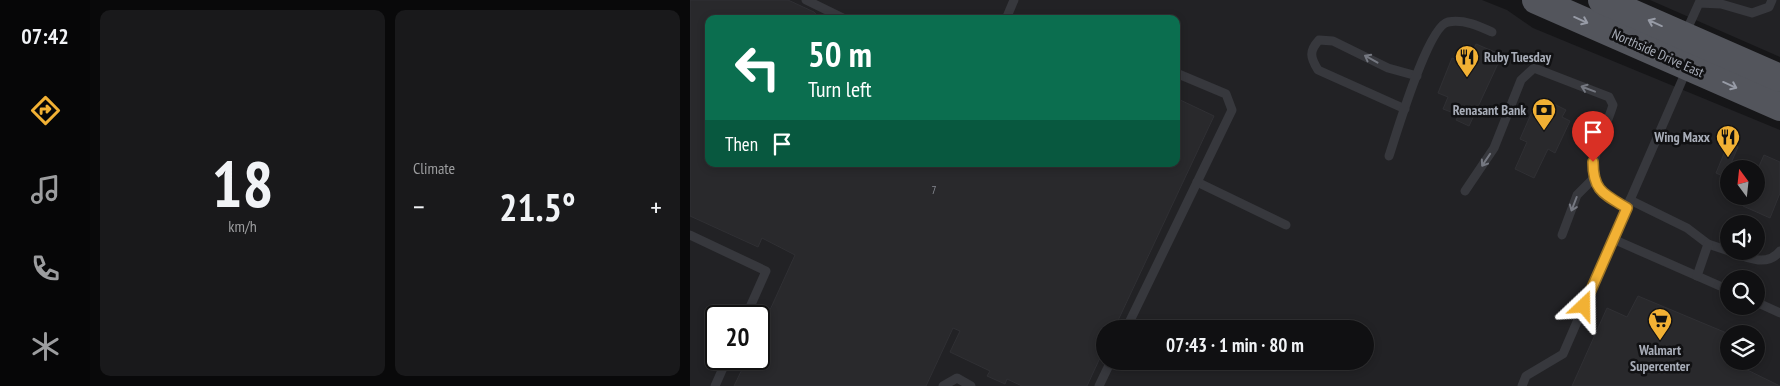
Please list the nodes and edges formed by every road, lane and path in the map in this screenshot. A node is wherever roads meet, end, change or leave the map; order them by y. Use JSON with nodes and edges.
{"nodes":[{"id":1,"x":806,"y":0,"type":"edge"},
{"id":2,"x":1014,"y":0,"type":"edge"},
{"id":3,"x":1536,"y":0,"type":"edge"},
{"id":4,"x":1602,"y":0,"type":"edge"},
{"id":5,"x":1772,"y":0,"type":"edge"},
{"id":6,"x":837,"y":15,"type":"edge"},
{"id":7,"x":1008,"y":15,"type":"edge"},
{"id":8,"x":1492,"y":32,"type":"dead end"},
{"id":9,"x":1692,"y":51,"type":"junction"},
{"id":10,"x":1180,"y":75,"type":"edge"},
{"id":11,"x":1416,"y":76,"type":"junction"},
{"id":12,"x":1780,"y":78,"type":"edge"},
{"id":13,"x":1780,"y":107,"type":"edge"},
{"id":14,"x":1404,"y":109,"type":"junction"},
{"id":15,"x":1388,"y":156,"type":"dead end"},
{"id":16,"x":1593,"y":178,"type":"junction"},
{"id":17,"x":1197,"y":182,"type":"junction"},
{"id":18,"x":1465,"y":191,"type":"dead end"},
{"id":19,"x":1628,"y":204,"type":"junction"},
{"id":20,"x":1286,"y":225,"type":"dead end"},
{"id":21,"x":690,"y":235,"type":"edge"},
{"id":22,"x":1562,"y":235,"type":"dead end"},
{"id":23,"x":1613,"y":239,"type":"junction"},
{"id":24,"x":1708,"y":244,"type":"junction"},
{"id":25,"x":1720,"y":248,"type":"edge"},
{"id":26,"x":1780,"y":251,"type":"edge"},
{"id":27,"x":1765,"y":259,"type":"edge"},
{"id":28,"x":1697,"y":276,"type":"junction"},
{"id":29,"x":1720,"y":286,"type":"edge"},
{"id":30,"x":751,"y":305,"type":"edge"},
{"id":31,"x":1765,"y":306,"type":"edge"},
{"id":32,"x":1780,"y":313,"type":"edge"},
{"id":33,"x":1130,"y":320,"type":"edge"},
{"id":34,"x":722,"y":370,"type":"edge"},
{"id":35,"x":1107,"y":370,"type":"edge"},
{"id":36,"x":715,"y":386,"type":"edge"},
{"id":37,"x":943,"y":386,"type":"edge"},
{"id":38,"x":971,"y":386,"type":"edge"},
{"id":39,"x":1099,"y":386,"type":"edge"},
{"id":40,"x":1522,"y":386,"type":"edge"}],
"edges":[{"from":1,"to":6,"type":"lane"},
{"from":2,"to":7,"type":"lane"},
{"from":3,"to":9,"type":"main road","name":"Northside Drive East","one_way":true},
{"from":9,"to":4,"type":"main road","name":"Northside Drive East","one_way":true},
{"from":5,"to":9,"type":"lane"},
{"from":8,"to":11,"type":"lane"},
{"from":9,"to":12,"type":"main road","name":"Northside Drive East"},
{"from":9,"to":13,"type":"main road","name":"Northside Drive East","one_way":true},
{"from":9,"to":19,"type":"lane"},
{"from":10,"to":17,"type":"lane"},
{"from":11,"to":14,"type":"lane"},
{"from":11,"to":14,"type":"lane","one_way":true},
{"from":14,"to":15,"type":"lane"},
{"from":16,"to":18,"type":"lane","one_way":true},
{"from":16,"to":19,"type":"lane"},
{"from":16,"to":22,"type":"lane","one_way":true},
{"from":17,"to":20,"type":"lane"},
{"from":17,"to":33,"type":"lane"},
{"from":19,"to":23,"type":"lane"},
{"from":19,"to":24,"type":"lane"},
{"from":21,"to":30,"type":"lane"},
{"from":23,"to":28,"type":"lane"},
{"from":23,"to":40,"type":"lane"},
{"from":24,"to":25,"type":"lane"},
{"from":24,"to":28,"type":"lane"},
{"from":26,"to":27,"type":"lane"},
{"from":28,"to":29,"type":"lane"},
{"from":31,"to":32,"type":"lane"},
{"from":34,"to":36,"type":"lane"},
{"from":35,"to":39,"type":"lane"},
{"from":37,"to":38,"type":"lane"}]}
